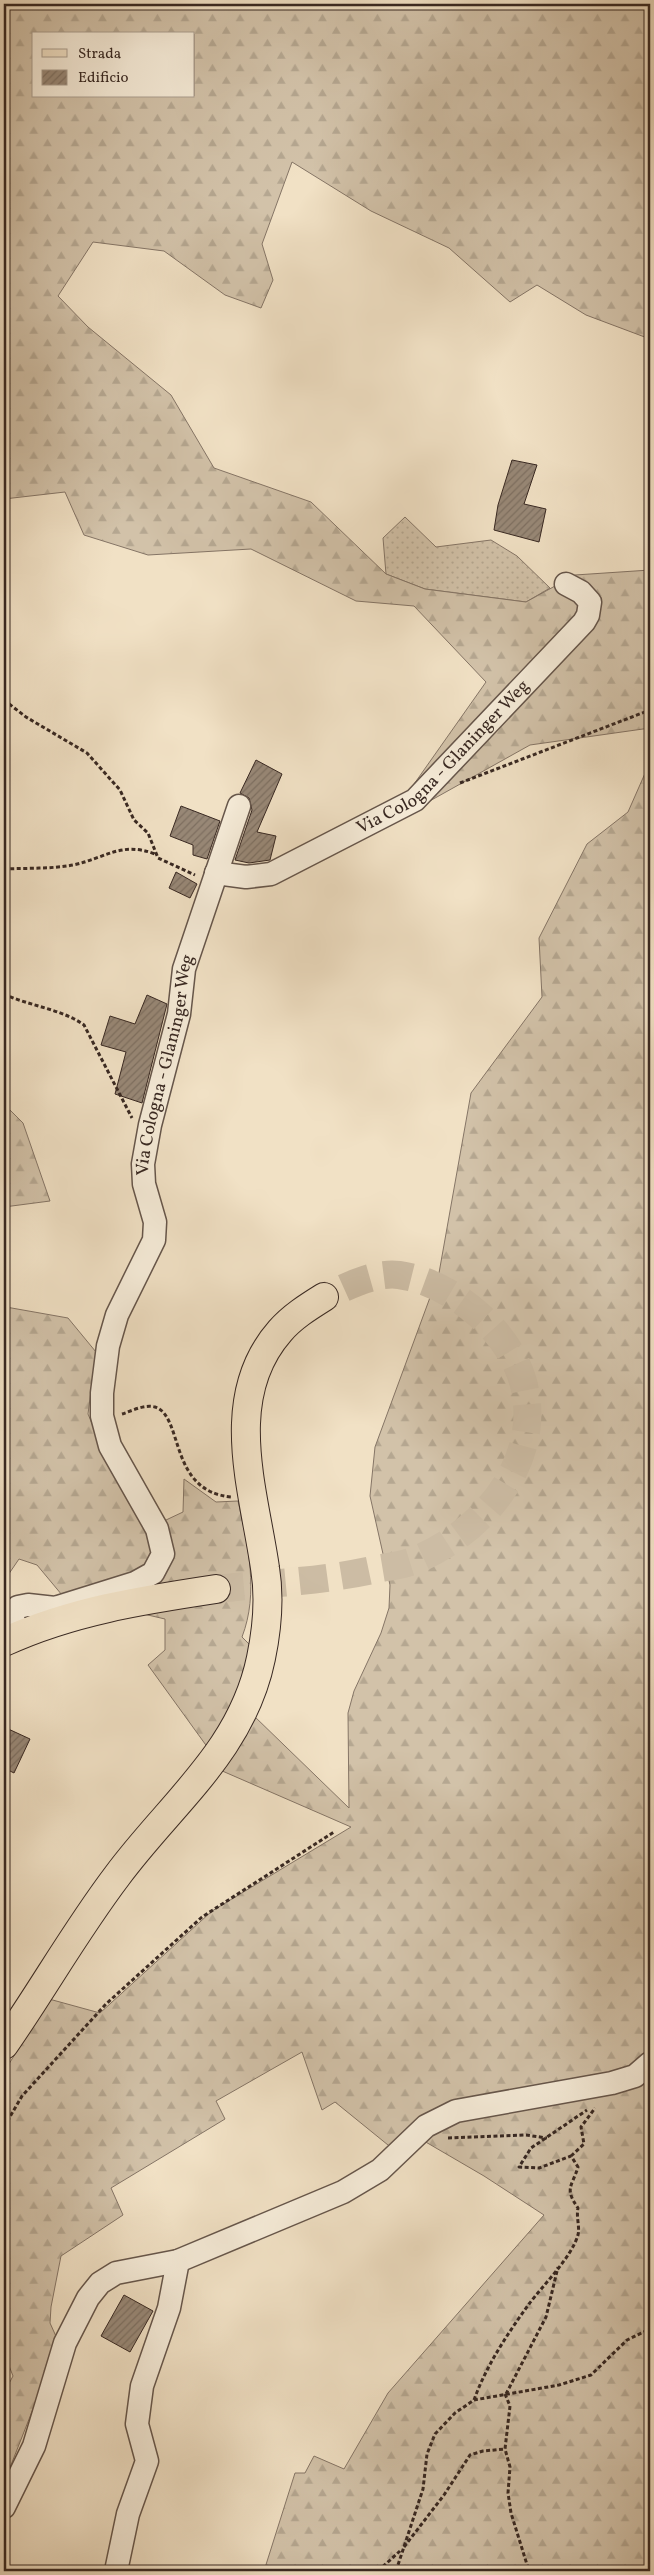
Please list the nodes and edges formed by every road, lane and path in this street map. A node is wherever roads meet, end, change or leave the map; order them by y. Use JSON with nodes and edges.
{"nodes":[{"id":1,"x":566,"y":584,"type":"dead end"},
{"id":2,"x":4,"y":700,"type":"edge"},
{"id":3,"x":650,"y":710,"type":"edge"},
{"id":4,"x":453,"y":786,"type":"dead end"},
{"id":5,"x":239,"y":806,"type":"dead end"},
{"id":6,"x":156,"y":854,"type":"junction"},
{"id":7,"x":4,"y":870,"type":"edge"},
{"id":8,"x":216,"y":873,"type":"junction"},
{"id":9,"x":4,"y":994,"type":"edge"},
{"id":10,"x":145,"y":1154,"type":"junction"},
{"id":11,"x":324,"y":1297,"type":"tunnel mouth"},
{"id":12,"x":102,"y":1416,"type":"junction"},
{"id":13,"x":227,"y":1497,"type":"dead end"},
{"id":14,"x":216,"y":1589,"type":"tunnel mouth"},
{"id":15,"x":11,"y":1639,"type":"edge"},
{"id":16,"x":334,"y":1832,"type":"dead end"},
{"id":17,"x":4,"y":2045,"type":"edge"},
{"id":18,"x":650,"y":2063,"type":"edge"},
{"id":19,"x":602,"y":2103,"type":"dead end"},
{"id":20,"x":595,"y":2108,"type":"junction"},
{"id":21,"x":456,"y":2111,"type":"junction"},
{"id":22,"x":4,"y":2128,"type":"edge"},
{"id":23,"x":547,"y":2138,"type":"junction"},
{"id":24,"x":571,"y":2156,"type":"junction"},
{"id":25,"x":178,"y":2261,"type":"junction"},
{"id":26,"x":559,"y":2266,"type":"junction"},
{"id":27,"x":650,"y":2329,"type":"edge"},
{"id":28,"x":505,"y":2394,"type":"junction"},
{"id":29,"x":474,"y":2400,"type":"junction"},
{"id":30,"x":505,"y":2449,"type":"junction"},
{"id":31,"x":4,"y":2507,"type":"edge"},
{"id":32,"x":402,"y":2550,"type":"junction"},
{"id":33,"x":116,"y":2571,"type":"edge"},
{"id":34,"x":378,"y":2571,"type":"edge"},
{"id":35,"x":396,"y":2571,"type":"edge"},
{"id":36,"x":529,"y":2571,"type":"edge"}],
"edges":[{"from":1,"to":8,"type":"street","name":"Via Cologna - Glaninger Weg"},
{"from":2,"to":6,"type":"path"},
{"from":3,"to":4,"type":"path"},
{"from":5,"to":8,"type":"street"},
{"from":6,"to":7,"type":"path"},
{"from":6,"to":8,"type":"path"},
{"from":8,"to":10,"type":"street","name":"Via Cologna - Glaninger Weg"},
{"from":9,"to":10,"type":"path"},
{"from":10,"to":12,"type":"street","name":"Via Cologna - Glaninger Weg"},
{"from":11,"to":17,"type":"main road"},
{"from":12,"to":13,"type":"path"},
{"from":12,"to":15,"type":"street","name":"Via Cologna - Glaninger Weg"},
{"from":14,"to":15,"type":"main road"},
{"from":16,"to":22,"type":"path"},
{"from":18,"to":21,"type":"street"},
{"from":19,"to":20,"type":"path"},
{"from":20,"to":23,"type":"path"},
{"from":20,"to":24,"type":"path"},
{"from":21,"to":23,"type":"path"},
{"from":21,"to":25,"type":"street"},
{"from":23,"to":24,"type":"path"},
{"from":24,"to":26,"type":"path"},
{"from":25,"to":31,"type":"street"},
{"from":25,"to":33,"type":"street"},
{"from":26,"to":28,"type":"path"},
{"from":26,"to":29,"type":"path"},
{"from":27,"to":28,"type":"path"},
{"from":28,"to":29,"type":"path"},
{"from":28,"to":30,"type":"path"},
{"from":29,"to":32,"type":"path"},
{"from":30,"to":32,"type":"path"},
{"from":30,"to":36,"type":"path"},
{"from":32,"to":34,"type":"path"},
{"from":32,"to":35,"type":"path"}]}
